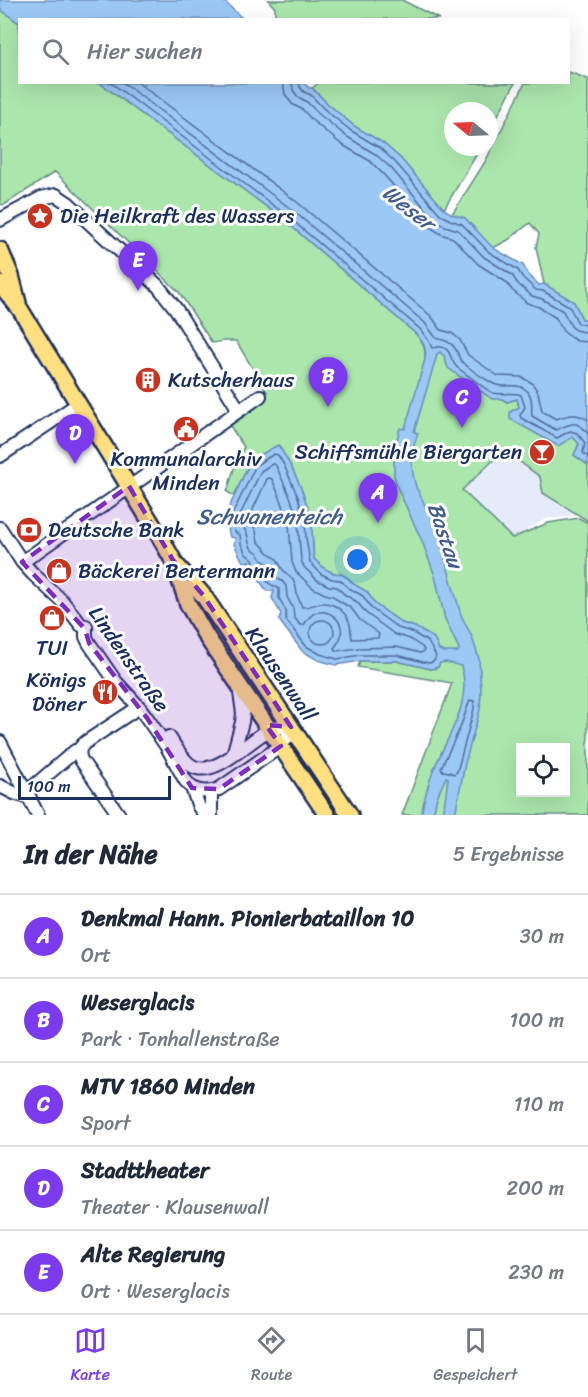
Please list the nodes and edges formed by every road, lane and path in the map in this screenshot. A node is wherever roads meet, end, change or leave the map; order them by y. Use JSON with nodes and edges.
{"nodes":[{"id":1,"x":0,"y":220,"type":"edge"},
{"id":2,"x":0,"y":250,"type":"edge"},
{"id":3,"x":0,"y":284,"type":"edge"},
{"id":4,"x":20,"y":309,"type":"junction"},
{"id":5,"x":260,"y":396,"type":"dead end"},
{"id":6,"x":78,"y":404,"type":"junction"},
{"id":7,"x":239,"y":410,"type":"junction"},
{"id":8,"x":0,"y":454,"type":"edge"},
{"id":9,"x":129,"y":486,"type":"junction"},
{"id":10,"x":0,"y":528,"type":"edge"},
{"id":11,"x":173,"y":560,"type":"junction"},
{"id":12,"x":22,"y":562,"type":"junction"},
{"id":13,"x":239,"y":685,"type":"junction"},
{"id":14,"x":144,"y":708,"type":"junction"},
{"id":15,"x":291,"y":727,"type":"junction"},
{"id":16,"x":269,"y":729,"type":"junction"},
{"id":17,"x":0,"y":742,"type":"edge"},
{"id":18,"x":280,"y":746,"type":"junction"},
{"id":19,"x":79,"y":750,"type":"junction"},
{"id":20,"x":233,"y":755,"type":"junction"},
{"id":21,"x":192,"y":766,"type":"junction"},
{"id":22,"x":0,"y":786,"type":"edge"},
{"id":23,"x":192,"y":788,"type":"junction"},
{"id":24,"x":211,"y":792,"type":"junction"},
{"id":25,"x":28,"y":795,"type":"junction"},
{"id":26,"x":112,"y":813,"type":"edge"},
{"id":27,"x":38,"y":815,"type":"edge"},
{"id":28,"x":206,"y":815,"type":"edge"},
{"id":29,"x":211,"y":815,"type":"edge"},
{"id":30,"x":327,"y":815,"type":"edge"},
{"id":31,"x":350,"y":815,"type":"edge"}],
"edges":[{"from":1,"to":7,"type":"street"},
{"from":2,"to":4,"type":"main road","name":"Klausenwall"},
{"from":3,"to":4,"type":"main road","name":"Klausenwall"},
{"from":4,"to":6,"type":"main road","name":"Klausenwall"},
{"from":5,"to":7,"type":"street"},
{"from":6,"to":8,"type":"street"},
{"from":6,"to":9,"type":"main road","name":"Klausenwall"},
{"from":7,"to":9,"type":"street"},
{"from":9,"to":11,"type":"main road","name":"Klausenwall"},
{"from":9,"to":12,"type":"street"},
{"from":10,"to":12,"type":"street","name":"Lindenstraße"},
{"from":11,"to":13,"type":"main road","name":"Klausenwall"},
{"from":11,"to":15,"type":"main road","name":"Klausenwall"},
{"from":12,"to":14,"type":"street","name":"Lindenstraße"},
{"from":13,"to":16,"type":"main road","name":"Klausenwall"},
{"from":13,"to":20,"type":"street"},
{"from":14,"to":19,"type":"street"},
{"from":14,"to":21,"type":"street","name":"Lindenstraße"},
{"from":14,"to":23,"type":"street","name":"Lindenstraße"},
{"from":15,"to":16,"type":"street"},
{"from":15,"to":18,"type":"street"},
{"from":15,"to":31,"type":"main road","name":"Klausenwall"},
{"from":16,"to":18,"type":"main road","name":"Klausenwall"},
{"from":16,"to":20,"type":"street"},
{"from":17,"to":25,"type":"street"},
{"from":18,"to":24,"type":"street"},
{"from":18,"to":30,"type":"main road","name":"Klausenwall"},
{"from":19,"to":25,"type":"street"},
{"from":19,"to":26,"type":"street"},
{"from":20,"to":21,"type":"street"},
{"from":21,"to":23,"type":"street","name":"Lindenstraße"},
{"from":22,"to":25,"type":"street"},
{"from":23,"to":24,"type":"street"},
{"from":23,"to":28,"type":"street","name":"Lindenstraße"},
{"from":24,"to":29,"type":"street"},
{"from":25,"to":27,"type":"street"}]}
